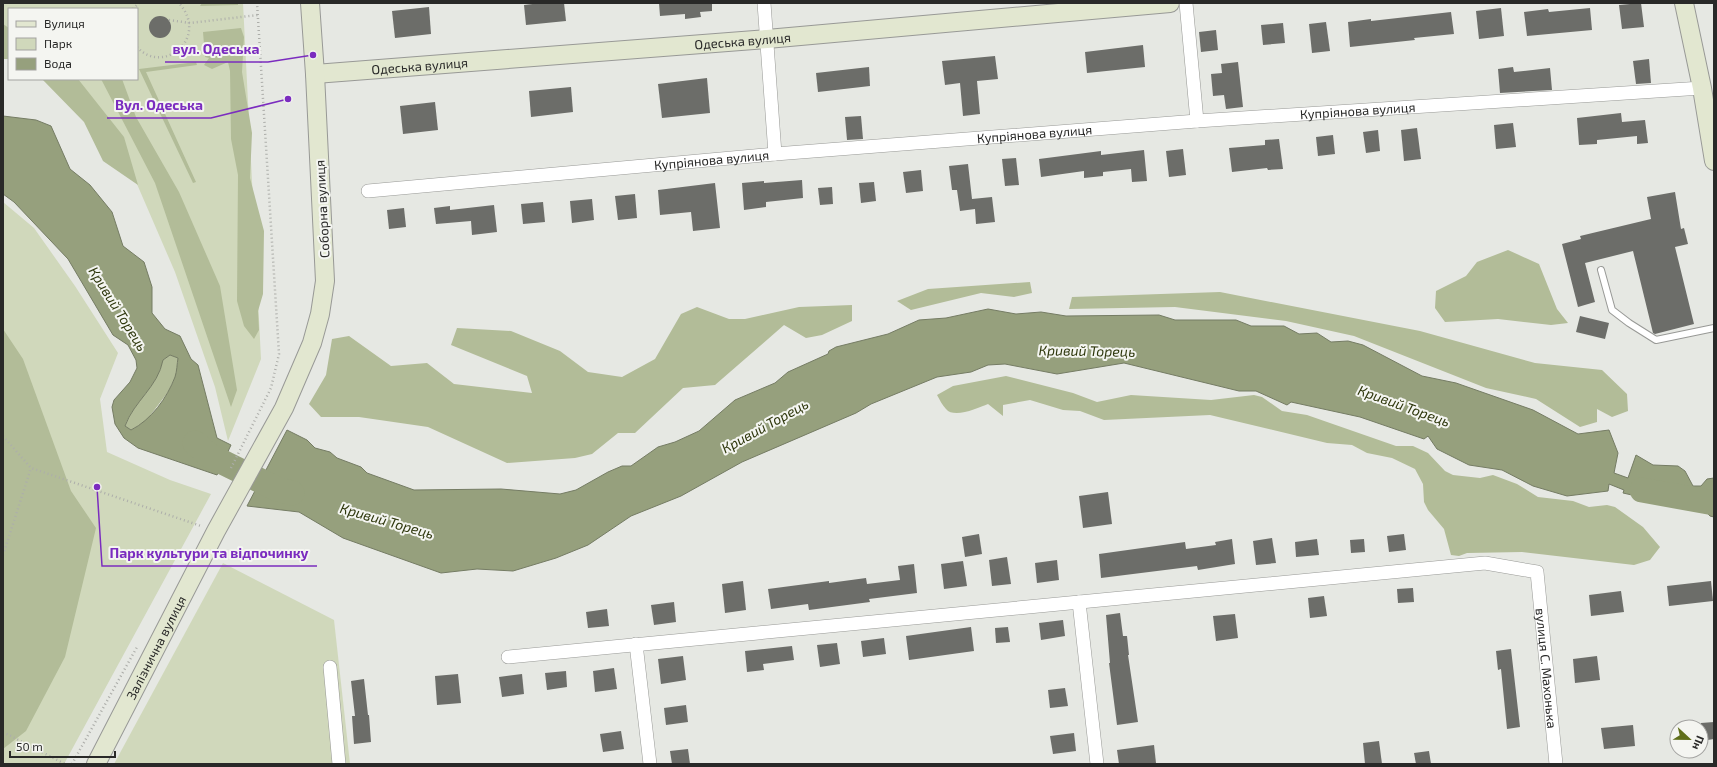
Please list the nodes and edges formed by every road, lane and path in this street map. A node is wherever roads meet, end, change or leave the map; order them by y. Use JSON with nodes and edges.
{"nodes":[{"id":1,"x":179,"y":3,"type":"edge"},
{"id":2,"x":257,"y":3,"type":"edge"},
{"id":3,"x":310,"y":3,"type":"edge"},
{"id":4,"x":764,"y":3,"type":"edge"},
{"id":5,"x":1170,"y":3,"type":"edge"},
{"id":6,"x":1186,"y":3,"type":"edge"},
{"id":7,"x":1684,"y":3,"type":"edge"},
{"id":8,"x":258,"y":15,"type":"junction"},
{"id":9,"x":169,"y":20,"type":"dead end"},
{"id":10,"x":190,"y":23,"type":"junction"},
{"id":11,"x":767,"y":39,"type":"junction"},
{"id":12,"x":138,"y":48,"type":"edge"},
{"id":13,"x":316,"y":74,"type":"junction"},
{"id":14,"x":1702,"y":88,"type":"junction"},
{"id":15,"x":1197,"y":121,"type":"junction"},
{"id":16,"x":775,"y":154,"type":"junction"},
{"id":17,"x":1714,"y":161,"type":"edge"},
{"id":18,"x":368,"y":191,"type":"dead end"},
{"id":19,"x":1601,"y":270,"type":"dead end"},
{"id":20,"x":1714,"y":328,"type":"edge"},
{"id":21,"x":3,"y":436,"type":"edge"},
{"id":22,"x":31,"y":468,"type":"junction"},
{"id":23,"x":230,"y":471,"type":"dead end"},
{"id":24,"x":208,"y":526,"type":"junction"},
{"id":25,"x":198,"y":533,"type":"dead end"},
{"id":26,"x":3,"y":556,"type":"edge"},
{"id":27,"x":1079,"y":602,"type":"junction"},
{"id":28,"x":140,"y":642,"type":"dead end"},
{"id":29,"x":636,"y":644,"type":"junction"},
{"id":30,"x":508,"y":657,"type":"dead end"},
{"id":31,"x":330,"y":667,"type":"dead end"},
{"id":32,"x":3,"y":732,"type":"edge"},
{"id":33,"x":65,"y":764,"type":"edge"},
{"id":34,"x":72,"y":764,"type":"edge"},
{"id":35,"x":96,"y":764,"type":"edge"},
{"id":36,"x":339,"y":764,"type":"edge"},
{"id":37,"x":650,"y":764,"type":"edge"},
{"id":38,"x":1097,"y":764,"type":"edge"},
{"id":39,"x":1556,"y":764,"type":"edge"}],
"edges":[{"from":1,"to":10,"type":"path"},
{"from":2,"to":8,"type":"path"},
{"from":3,"to":13,"type":"street","name":"Соборна вулиця"},
{"from":4,"to":11,"type":"street"},
{"from":5,"to":11,"type":"street","name":"Одеська вулиця"},
{"from":6,"to":15,"type":"street"},
{"from":7,"to":14,"type":"street"},
{"from":8,"to":10,"type":"path"},
{"from":8,"to":23,"type":"path"},
{"from":9,"to":10,"type":"path"},
{"from":10,"to":12,"type":"path"},
{"from":11,"to":13,"type":"street","name":"Одеська вулиця"},
{"from":11,"to":16,"type":"street"},
{"from":13,"to":24,"type":"street","name":"Соборна вулиця"},
{"from":14,"to":15,"type":"street","name":"Купріянова вулиця"},
{"from":14,"to":17,"type":"street"},
{"from":15,"to":16,"type":"street","name":"Купріянова вулиця"},
{"from":16,"to":18,"type":"street","name":"Купріянова вулиця"},
{"from":19,"to":20,"type":"lane"},
{"from":21,"to":22,"type":"path"},
{"from":22,"to":24,"type":"path"},
{"from":22,"to":26,"type":"path"},
{"from":24,"to":25,"type":"path"},
{"from":24,"to":35,"type":"street","name":"Залізнична вулиця"},
{"from":27,"to":29,"type":"street"},
{"from":27,"to":38,"type":"street"},
{"from":27,"to":39,"type":"street","name":"вулиця С. Махонька"},
{"from":28,"to":34,"type":"path"},
{"from":29,"to":30,"type":"street"},
{"from":29,"to":37,"type":"street"},
{"from":31,"to":36,"type":"street"},
{"from":32,"to":33,"type":"path"}]}
